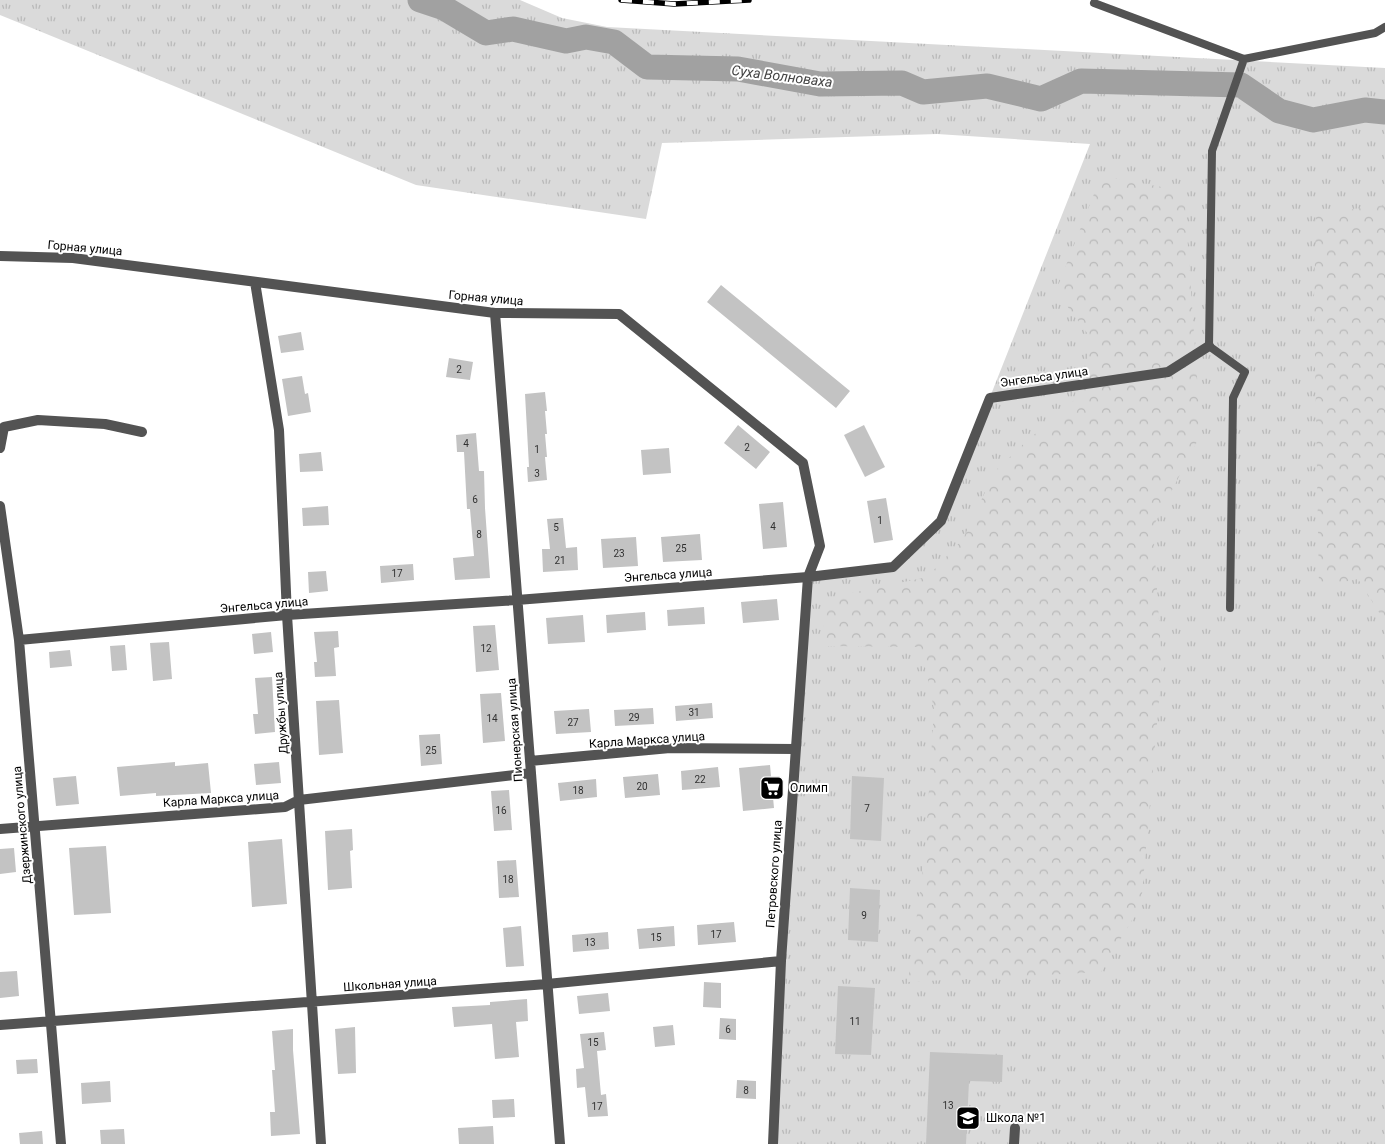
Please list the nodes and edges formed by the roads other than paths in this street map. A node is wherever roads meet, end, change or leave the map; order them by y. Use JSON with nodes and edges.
{"nodes":[{"id":1,"x":1094,"y":3,"type":"dead end"},
{"id":2,"x":1385,"y":27,"type":"edge"},
{"id":3,"x":1244,"y":59,"type":"junction"},
{"id":4,"x":0,"y":256,"type":"edge"},
{"id":5,"x":255,"y":282,"type":"junction"},
{"id":6,"x":495,"y":313,"type":"junction"},
{"id":7,"x":1209,"y":346,"type":"junction"},
{"id":8,"x":142,"y":432,"type":"dead end"},
{"id":9,"x":0,"y":448,"type":"edge"},
{"id":10,"x":0,"y":506,"type":"edge"},
{"id":11,"x":808,"y":577,"type":"junction"},
{"id":12,"x":517,"y":600,"type":"junction"},
{"id":13,"x":1230,"y":608,"type":"dead end"},
{"id":14,"x":287,"y":615,"type":"junction"},
{"id":15,"x":19,"y":640,"type":"junction"},
{"id":16,"x":795,"y":749,"type":"junction"},
{"id":17,"x":530,"y":761,"type":"junction"},
{"id":18,"x":531,"y":773,"type":"junction"},
{"id":19,"x":299,"y":800,"type":"junction"},
{"id":20,"x":34,"y":826,"type":"junction"},
{"id":21,"x":0,"y":829,"type":"edge"},
{"id":22,"x":781,"y":961,"type":"junction"},
{"id":23,"x":547,"y":984,"type":"junction"},
{"id":24,"x":312,"y":1002,"type":"junction"},
{"id":25,"x":51,"y":1021,"type":"junction"},
{"id":26,"x":0,"y":1025,"type":"edge"},
{"id":27,"x":1015,"y":1128,"type":"dead end"},
{"id":28,"x":61,"y":1144,"type":"edge"},
{"id":29,"x":321,"y":1144,"type":"edge"},
{"id":30,"x":560,"y":1144,"type":"edge"},
{"id":31,"x":773,"y":1144,"type":"edge"},
{"id":32,"x":1014,"y":1144,"type":"edge"}],
"edges":[{"from":1,"to":3,"type":"lane"},
{"from":2,"to":3,"type":"lane"},
{"from":3,"to":7,"type":"lane"},
{"from":4,"to":5,"type":"street","name":"Горная улица"},
{"from":5,"to":6,"type":"street","name":"Горная улица"},
{"from":5,"to":14,"type":"street","name":"Дружбы улица"},
{"from":6,"to":11,"type":"street","name":"Горная улица"},
{"from":6,"to":12,"type":"street","name":"Пионерская улица"},
{"from":7,"to":11,"type":"street","name":"Энгельса улица"},
{"from":7,"to":13,"type":"lane"},
{"from":8,"to":9,"type":"street"},
{"from":10,"to":15,"type":"street","name":"Дзержинского улица"},
{"from":11,"to":12,"type":"street","name":"Энгельса улица"},
{"from":11,"to":16,"type":"street","name":"Петровского улица"},
{"from":12,"to":14,"type":"street","name":"Энгельса улица"},
{"from":12,"to":17,"type":"street","name":"Пионерская улица"},
{"from":14,"to":15,"type":"street","name":"Энгельса улица"},
{"from":14,"to":19,"type":"street","name":"Дружбы улица"},
{"from":15,"to":20,"type":"street","name":"Дзержинского улица"},
{"from":16,"to":17,"type":"street","name":"Карла Маркса улица"},
{"from":16,"to":22,"type":"street","name":"Петровского улица"},
{"from":17,"to":18,"type":"street","name":"Пионерская улица"},
{"from":18,"to":19,"type":"street","name":"Карла Маркса улица"},
{"from":18,"to":23,"type":"street","name":"Пионерская улица"},
{"from":19,"to":20,"type":"street","name":"Карла Маркса улица"},
{"from":19,"to":24,"type":"street","name":"Дружбы улица"},
{"from":20,"to":21,"type":"street","name":"Карла Маркса улица"},
{"from":20,"to":25,"type":"street","name":"Дзержинского улица"},
{"from":22,"to":23,"type":"street","name":"Школьная улица"},
{"from":22,"to":31,"type":"street","name":"Петровского улица"},
{"from":23,"to":24,"type":"street","name":"Школьная улица"},
{"from":23,"to":30,"type":"street","name":"Пионерская улица"},
{"from":24,"to":25,"type":"street","name":"Школьная улица"},
{"from":24,"to":29,"type":"street","name":"Дружбы улица"},
{"from":25,"to":26,"type":"street","name":"Школьная улица"},
{"from":25,"to":28,"type":"street","name":"Дзержинского улица"},
{"from":27,"to":32,"type":"street"}]}
